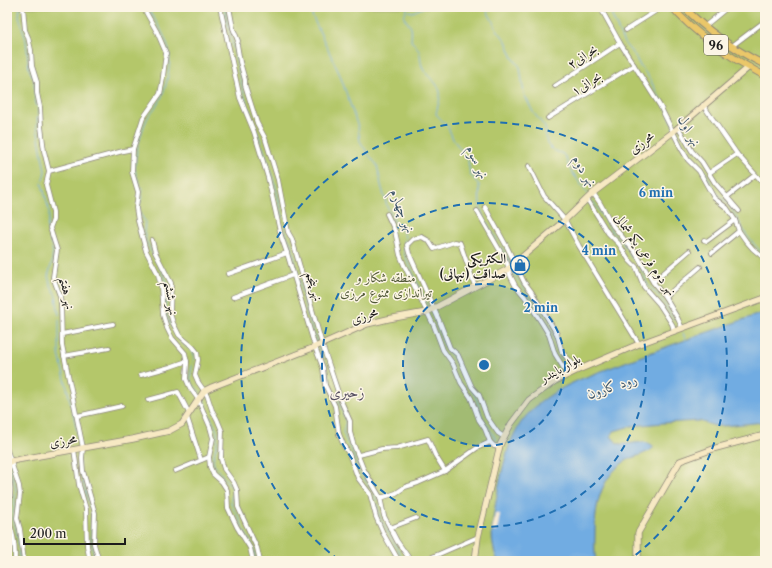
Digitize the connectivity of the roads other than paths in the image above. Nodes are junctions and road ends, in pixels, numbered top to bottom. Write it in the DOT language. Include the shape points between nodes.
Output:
graph roads {
  1 [pos="23,7"];
  2 [pos="143,7"];
  3 [pos="220,7"];
  4 [pos="229,7"];
  5 [pos="600,7"];
  6 [pos="662,7"];
  7 [pos="672,7"];
  8 [pos="684,7"];
  9 [pos="728,7"];
  10 [pos="765,21"];
  11 [pos="705,26"];
  12 [pos="229,29"];
  13 [pos="626,30"];
  14 [pos="620,43"];
  15 [pos="732,46"];
  16 [pos="754,59"];
  17 [pos="634,65"];
  18 [pos="765,65"];
  19 [pos="749,67"];
  20 [pos="765,76"];
  21 [pos="554,86"];
  22 [pos="703,105"];
  23 [pos="548,118"];
  24 [pos="675,129"];
  25 [pos="133,149"];
  26 [pos="737,154"];
  27 [pos="529,166"];
  28 [pos="49,171"];
  29 [pos="709,173"];
  30 [pos="755,175"];
  31 [pos="764,182"];
  32 [pos="590,196"];
  33 [pos="727,197"];
  34 [pos="485,207"];
  35 [pos="477,211"];
  36 [pos="739,211"];
  37 [pos="386,214"];
  38 [pos="565,220"];
  39 [pos="735,220"];
  40 [pos="739,231"];
  41 [pos="152,240"];
  42 [pos="704,240"];
  43 [pos="689,251"];
  44 [pos="287,252"];
  45 [pos="712,253"];
  46 [pos="765,259"];
  47 [pos="512,267"];
  48 [pos="700,267"];
  49 [pos="228,274"];
  50 [pos="293,275"];
  51 [pos="653,282"];
  52 [pos="475,286"];
  53 [pos="665,296"];
  54 [pos="233,297"];
  55 [pos="765,298"];
  56 [pos="430,310"];
  57 [pos="114,324"];
  58 [pos="682,328"];
  59 [pos="674,331"];
  60 [pos="62,334"];
  61 [pos="639,344"];
  62 [pos="318,346"];
  63 [pos="109,348"];
  64 [pos="64,356"];
  65 [pos="187,361"];
  66 [pos="578,370"];
  67 [pos="141,375"];
  68 [pos="568,375"];
  69 [pos="201,395"];
  70 [pos="148,400"];
  71 [pos="122,406"];
  72 [pos="188,415"];
  73 [pos="77,416"];
  74 [pos="7,421"];
  75 [pos="7,431"];
  76 [pos="765,435"];
  77 [pos="504,437"];
  78 [pos="490,442"];
  79 [pos="499,447"];
  80 [pos="79,448"];
  81 [pos="7,450"];
  82 [pos="359,455"];
  83 [pos="209,457"];
  84 [pos="201,460"];
  85 [pos="9,462"];
  86 [pos="176,471"];
  87 [pos="445,471"];
  88 [pos="7,474"];
  89 [pos="380,497"];
  90 [pos="416,518"];
  91 [pos="390,528"];
  92 [pos="478,537"];
  93 [pos="15,561"];
  94 [pos="24,561"];
  95 [pos="90,561"];
  96 [pos="99,561"];
  97 [pos="253,561"];
  98 [pos="260,561"];
  99 [pos="399,561"];
  100 [pos="411,561"];
  101 [pos="423,561"];
  102 [pos="474,561"];
  103 [pos="638,561"];
  1 -- 28 [label="street, نهر هفتم" via="25,30 37,82 44,151"];
  2 -- 25 [label="street, نهر ششم" via="166,53 160,94 143,118"];
  3 -- 12 [label="street, نهر پنجم"];
  4 -- 12 [label="street, نهر پنجم"];
  5 -- 14 [label="street"];
  6 -- 13 [label="street"];
  7 -- 19 [label="main road, 96" via="707,39"];
  8 -- 11 [label="main road, 96"];
  9 -- 11 [label="street"];
  10 -- 15 [label="street"];
  11 -- 15 [label="main road, 96"];
  12 -- 44 [label="street, نهر پنجم" via="240,98 254,132"];
  12 -- 62 [label="street, نهر پنجم" via="238,41 245,85 278,180 288,232"];
  14 -- 17 [label="street"];
  14 -- 21 [label="street, بحرانی۲"];
  15 -- 16 [label="main road, 96"];
  16 -- 18 [label="main road, 96"];
  16 -- 19 [label="main road"];
  17 -- 23 [label="street, بحرانی۱"];
  17 -- 24 [label="street"];
  19 -- 20 [label="main road, 96"];
  19 -- 22 [label="street, محرزی"];
  22 -- 24 [label="street, محرزی"];
  22 -- 26 [label="street"];
  24 -- 29 [label="street"];
  24 -- 32 [label="street, محرزی"];
  24 -- 39 [label="street" via="688,160 699,171 714,198 727,208"];
  25 -- 28 [label="street"];
  25 -- 65 [label="street, نهر ششم" via="132,172 138,192 136,208 142,238 146,252 158,274 167,328"];
  26 -- 29 [label="street"];
  26 -- 30 [label="street"];
  27 -- 38 [label="street" via="544,196"];
  28 -- 60 [label="street, نهر هفتم" via="46,185 53,212 50,228 57,250 53,277 60,296"];
  29 -- 33 [label="street"];
  30 -- 31 [label="street"];
  30 -- 33 [label="street"];
  32 -- 38 [label="street, محرزی"];
  32 -- 51 [label="street, نهر دوم فرعی یکم شمالی" via="600,203 613,226 635,252"];
  32 -- 59 [label="street" via="608,233 636,267 644,288 659,304"];
  33 -- 36 [label="street"];
  34 -- 47 [label="street"];
  35 -- 47 [label="street" via="507,263"];
  37 -- 56 [label="street" via="395,231 404,265"];
  38 -- 47 [label="street, محرزی"];
  38 -- 61 [label="street"];
  39 -- 40 [label="street"];
  39 -- 42 [label="street" via="707,241"];
  40 -- 45 [label="street"];
  40 -- 46 [label="street"];
  41 -- 69 [label="street" via="155,252 171,283 170,313 173,324 179,335 197,352 195,375"];
  43 -- 51 [label="street"];
  44 -- 49 [label="street"];
  44 -- 50 [label="street, نهر پنجم"];
  47 -- 52 [label="street, محرزی"];
  47 -- 66 [label="street" via="518,271 532,291 557,334 562,352"];
  47 -- 68 [label="street" via="516,285 544,324 555,354"];
  48 -- 53 [label="street"];
  50 -- 54 [label="street"];
  50 -- 62 [label="street, نهر پنجم"];
  51 -- 53 [label="street, نهر دوم فرعی یکم شمالی"];
  52 -- 56 [label="street, محرزی"];
  52 -- 56 [label="street" via="460,243 454,242 434,249 429,241 422,237 410,241 407,245 408,253"];
  53 -- 58 [label="street, نهر دوم فرعی یکم شمالی"];
  55 -- 58 [label="street, بلوار بایندر"];
  56 -- 62 [label="street, محرزی" via="367,324"];
  56 -- 77 [label="street" via="439,320 450,348 458,355 472,387 480,395 487,417"];
  56 -- 78 [label="street" via="443,350 471,398"];
  57 -- 60 [label="street"];
  58 -- 59 [label="street, بلوار بایندر"];
  59 -- 61 [label="street, بلوار بایندر"];
  60 -- 64 [label="street, نهر هفتم"];
  61 -- 66 [label="street, بلوار بایندر"];
  62 -- 69 [label="street, محرزی"];
  62 -- 82 [label="street, نهر پنجم" via="350,421 350,432"];
  62 -- 99 [label="street, نهر پنجم" via="326,385 335,406 339,434 358,478 370,494 383,533"];
  63 -- 64 [label="street"];
  64 -- 73 [label="street, نهر هفتم"];
  65 -- 67 [label="street"];
  65 -- 69 [label="street" via="186,379 190,388"];
  66 -- 68 [label="street, بلوار بایندر"];
  68 -- 77 [label="street, بلوار بایندر" via="529,400"];
  69 -- 72 [label="street, محرزی"];
  69 -- 83 [label="street" via="213,438"];
  69 -- 98 [label="street" via="207,395 222,430 221,459 237,490 238,507 257,548"];
  70 -- 72 [label="street" via="178,392"];
  71 -- 73 [label="street"];
  72 -- 80 [label="street, محرزی" via="182,424 169,431"];
  72 -- 84 [label="street"];
  73 -- 80 [label="street, نهر هفتم"];
  74 -- 75 [label="street"];
  76 -- 103 [label="street" via="680,461 638,533"];
  77 -- 79 [label="street, بلوار بایندر"];
  78 -- 79 [label="street"];
  78 -- 87 [label="street"];
  79 -- 92 [label="street, بلوار بایندر"];
  80 -- 85 [label="street, محرزی"];
  80 -- 95 [label="street" via="79,485 86,509"];
  80 -- 96 [label="street, نهر هفتم" via="95,513 94,544"];
  81 -- 85 [label="street"];
  82 -- 87 [label="street" via="428,439"];
  82 -- 89 [label="street, نهر پنجم" via="363,468"];
  83 -- 84 [label="street"];
  83 -- 97 [label="street" via="213,474 227,490 228,508 250,548"];
  84 -- 86 [label="street"];
  85 -- 94 [label="street" via="19,486 17,518"];
  87 -- 89 [label="street" via="405,486 396,493"];
  88 -- 93 [label="street" via="11,490 9,515"];
  89 -- 91 [label="street, نهر پنجم" via="384,516"];
  90 -- 91 [label="street"];
  91 -- 100 [label="street, نهر پنجم"];
  92 -- 101 [label="street"];
  92 -- 102 [label="street, بلوار بایندر"];
}
